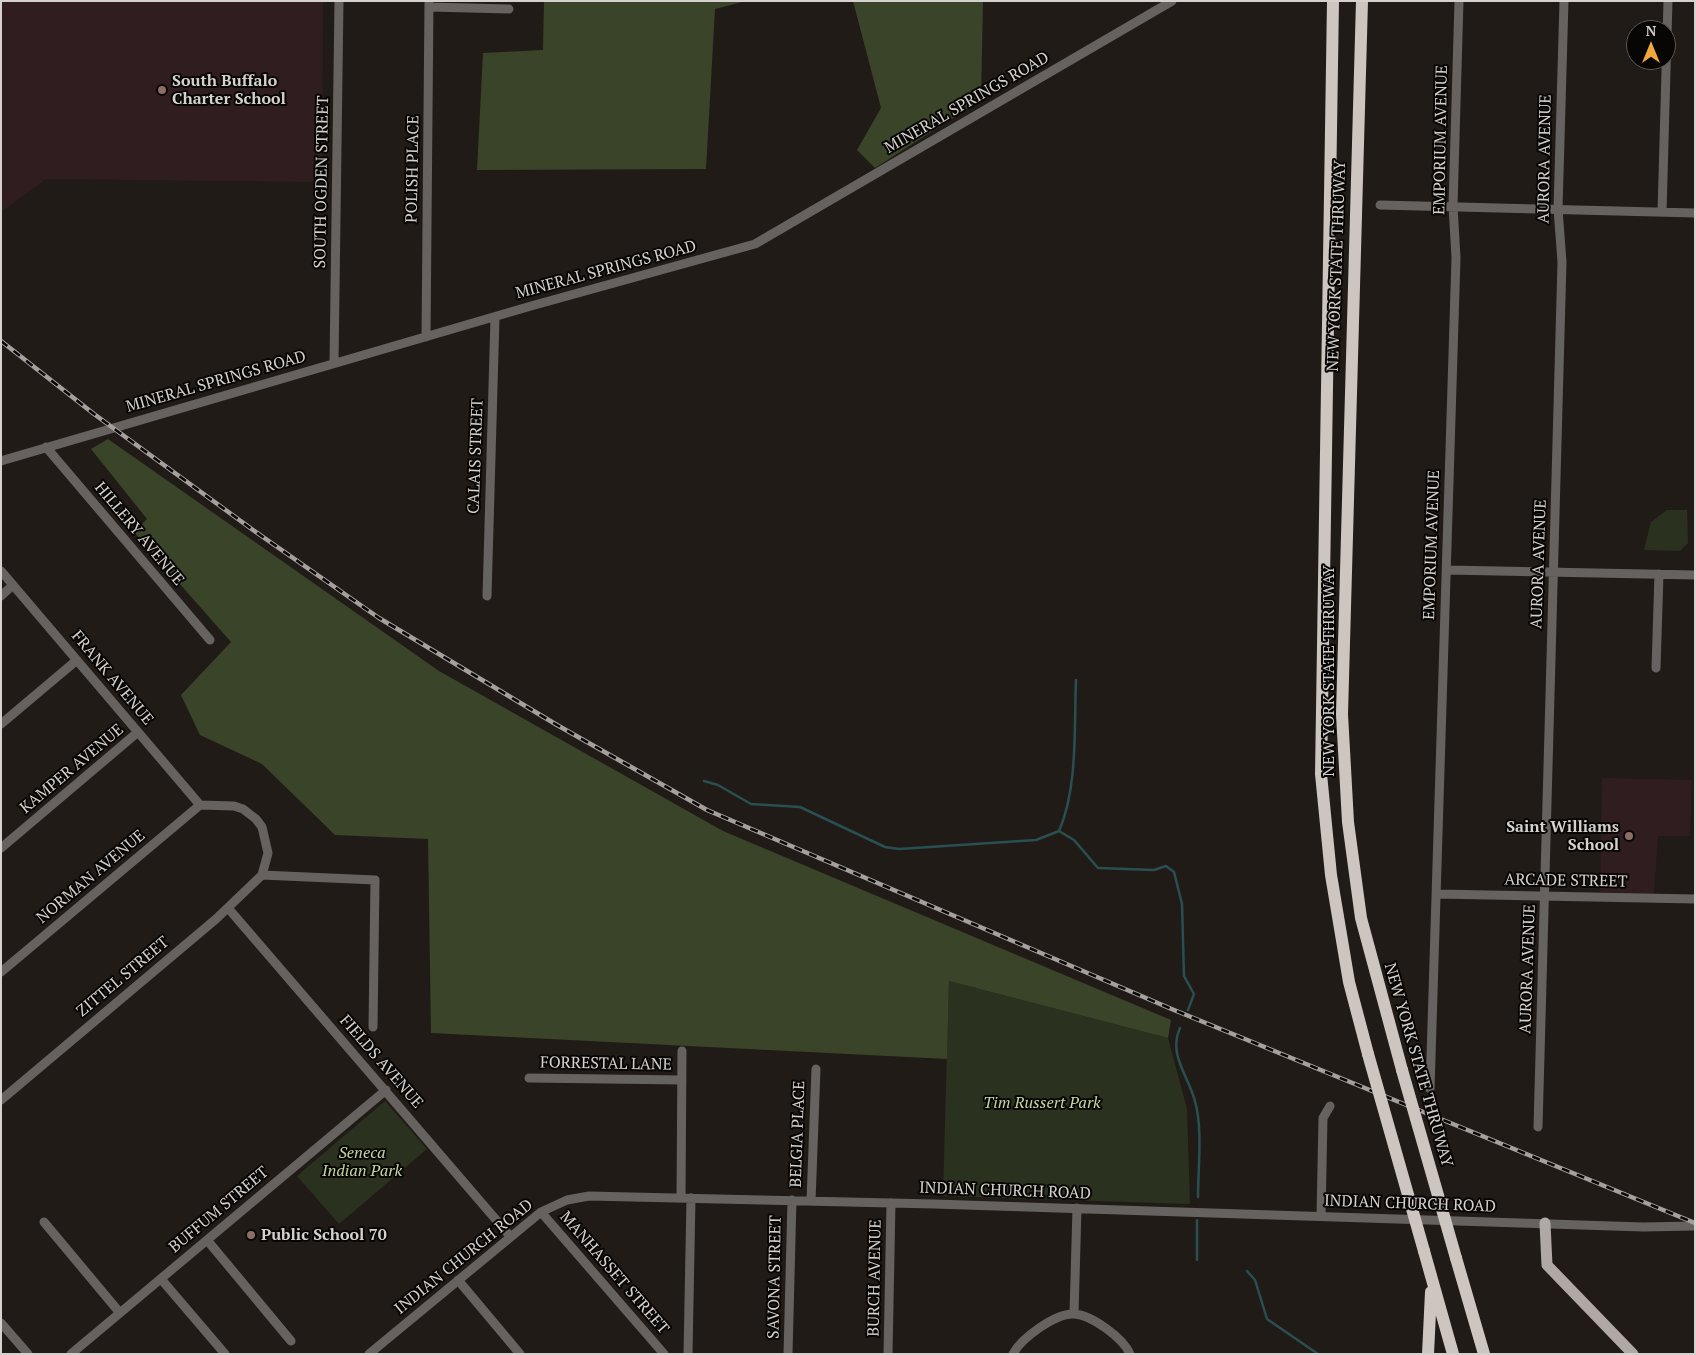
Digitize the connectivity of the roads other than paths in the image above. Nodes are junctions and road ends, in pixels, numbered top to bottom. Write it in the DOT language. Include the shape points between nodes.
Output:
graph roads {
  1 [pos="339,1"];
  2 [pos="1172,1"];
  3 [pos="1333,1"];
  4 [pos="1362,1"];
  5 [pos="1460,1"];
  6 [pos="1564,1"];
  7 [pos="1668,1"];
  8 [pos="429,4"];
  9 [pos="509,9"];
  10 [pos="1380,205"];
  11 [pos="1453,206"];
  12 [pos="1558,209"];
  13 [pos="1662,212"];
  14 [pos="1695,213"];
  15 [pos="495,317"];
  16 [pos="426,337"];
  17 [pos="334,363"];
  18 [pos="46,448"];
  19 [pos="1,461"];
  20 [pos="1447,570"];
  21 [pos="1,571"];
  22 [pos="1553,572"];
  23 [pos="1659,574"];
  24 [pos="1695,575"];
  25 [pos="13,585"];
  26 [pos="1,596"];
  27 [pos="487,596"];
  28 [pos="210,640"];
  29 [pos="77,660"];
  30 [pos="1656,668"];
  31 [pos="1,724"];
  32 [pos="138,732"];
  33 [pos="200,805"];
  34 [pos="1,848"];
  35 [pos="262,875"];
  36 [pos="1437,894"];
  37 [pos="1544,896"];
  38 [pos="1695,899"];
  39 [pos="228,908"];
  40 [pos="1,972"];
  41 [pos="373,1027"];
  42 [pos="682,1051"];
  43 [pos="816,1069"];
  44 [pos="529,1078"];
  45 [pos="682,1080"];
  46 [pos="1430,1089"];
  47 [pos="386,1090"];
  48 [pos="1,1100"];
  49 [pos="1330,1106"];
  50 [pos="1538,1128"];
  51 [pos="681,1198"];
  52 [pos="691,1198"];
  53 [pos="792,1200"];
  54 [pos="811,1201"];
  55 [pos="891,1203"];
  56 [pos="1077,1208"];
  57 [pos="541,1212"];
  58 [pos="1321,1216"];
  59 [pos="44,1222"];
  60 [pos="1545,1223"];
  61 [pos="1695,1226"];
  62 [pos="510,1236"];
  63 [pos="207,1240"];
  64 [pos="1430,1274"];
  65 [pos="161,1279"];
  66 [pos="458,1280"];
  67 [pos="120,1313"];
  68 [pos="1074,1314"];
  69 [pos="1,1323"];
  70 [pos="291,1341"];
  71 [pos="373,1352"];
  72 [pos="28,1354"];
  73 [pos="71,1354"];
  74 [pos="225,1354"];
  75 [pos="520,1354"];
  76 [pos="664,1354"];
  77 [pos="688,1354"];
  78 [pos="788,1354"];
  79 [pos="888,1354"];
  80 [pos="1013,1354"];
  81 [pos="1130,1354"];
  82 [pos="1428,1354"];
  83 [pos="1453,1354"];
  84 [pos="1484,1354"];
  85 [pos="1633,1354"];
  1 -- 17 [label="street, SOUTH OGDEN STREET"];
  2 -- 15 [label="street, MINERAL SPRINGS ROAD" via="755,244"];
  3 -- 64 [label="highway, NEW YORK STATE THRUWAY, bridge" via="1321,774 1331,874 1349,982"];
  4 -- 84 [label="highway, NEW YORK STATE THRUWAY, bridge" via="1342,714 1348,822 1361,918"];
  5 -- 11 [label="street, EMPORIUM AVENUE"];
  6 -- 12 [label="street, AURORA AVENUE"];
  7 -- 13 [label="street"];
  8 -- 9 [label="street"];
  8 -- 16 [label="street, POLISH PLACE"];
  10 -- 11 [label="street"];
  11 -- 12 [label="street"];
  11 -- 20 [label="street, EMPORIUM AVENUE" via="1456,258"];
  12 -- 13 [label="street"];
  12 -- 22 [label="street, AURORA AVENUE" via="1562,262"];
  13 -- 14 [label="street"];
  15 -- 16 [label="street, MINERAL SPRINGS ROAD"];
  15 -- 27 [label="street, CALAIS STREET"];
  16 -- 17 [label="street, MINERAL SPRINGS ROAD"];
  17 -- 18 [label="street, MINERAL SPRINGS ROAD"];
  18 -- 19 [label="street, MINERAL SPRINGS ROAD"];
  18 -- 28 [label="street, HILLERY AVENUE"];
  20 -- 22 [label="street"];
  20 -- 36 [label="street, EMPORIUM AVENUE"];
  21 -- 25 [label="street, FRANK AVENUE"];
  22 -- 23 [label="street"];
  22 -- 37 [label="street, AURORA AVENUE"];
  23 -- 24 [label="street"];
  23 -- 30 [label="street"];
  25 -- 26 [label="street"];
  25 -- 29 [label="street, FRANK AVENUE"];
  29 -- 31 [label="street"];
  29 -- 32 [label="street, FRANK AVENUE"];
  32 -- 33 [label="street, FRANK AVENUE"];
  32 -- 34 [label="street, KAMPER AVENUE"];
  33 -- 35 [label="street" via="234,806 256,819 262,827 268,853"];
  33 -- 40 [label="street, NORMAN AVENUE"];
  35 -- 39 [label="street, ZITTEL STREET"];
  35 -- 41 [label="street" via="375,880"];
  36 -- 37 [label="street, ARCADE STREET"];
  36 -- 46 [label="street, EMPORIUM AVENUE"];
  37 -- 38 [label="street, ARCADE STREET"];
  37 -- 50 [label="street, AURORA AVENUE"];
  39 -- 47 [label="street, FIELDS AVENUE"];
  39 -- 48 [label="street, ZITTEL STREET"];
  42 -- 45 [label="street"];
  43 -- 54 [label="street, BELGIA PLACE"];
  44 -- 45 [label="street, FORRESTAL LANE"];
  45 -- 51 [label="street"];
  47 -- 62 [label="street, FIELDS AVENUE"];
  47 -- 63 [label="street, BUFFUM STREET"];
  49 -- 58 [label="street" via="1323,1118"];
  51 -- 52 [label="street, INDIAN CHURCH ROAD"];
  51 -- 57 [label="street, INDIAN CHURCH ROAD" via="589,1196 568,1200"];
  52 -- 53 [label="street, INDIAN CHURCH ROAD"];
  52 -- 77 [label="street"];
  53 -- 54 [label="street, INDIAN CHURCH ROAD"];
  53 -- 78 [label="street, SAVONA STREET"];
  54 -- 55 [label="street, INDIAN CHURCH ROAD"];
  55 -- 56 [label="street, INDIAN CHURCH ROAD"];
  55 -- 79 [label="street, BURCH AVENUE"];
  56 -- 58 [label="street, INDIAN CHURCH ROAD"];
  56 -- 68 [label="street"];
  57 -- 62 [label="street, INDIAN CHURCH ROAD"];
  57 -- 76 [label="street, MANHASSET STREET"];
  58 -- 60 [label="street, INDIAN CHURCH ROAD"];
  59 -- 67 [label="street"];
  60 -- 61 [label="street, INDIAN CHURCH ROAD"];
  60 -- 85 [label="main road" via="1547,1265"];
  62 -- 66 [label="street, INDIAN CHURCH ROAD"];
  63 -- 65 [label="street, BUFFUM STREET"];
  63 -- 70 [label="street"];
  64 -- 82 [label="highway"];
  64 -- 83 [label="highway, NEW YORK STATE THRUWAY"];
  65 -- 67 [label="street, BUFFUM STREET"];
  65 -- 74 [label="street"];
  66 -- 71 [label="street, INDIAN CHURCH ROAD"];
  66 -- 75 [label="street"];
  67 -- 73 [label="street, BUFFUM STREET"];
  68 -- 80 [label="street" via="1043,1326 1021,1342"];
  68 -- 81 [label="street" via="1111,1332"];
  69 -- 72 [label="street"];
}
